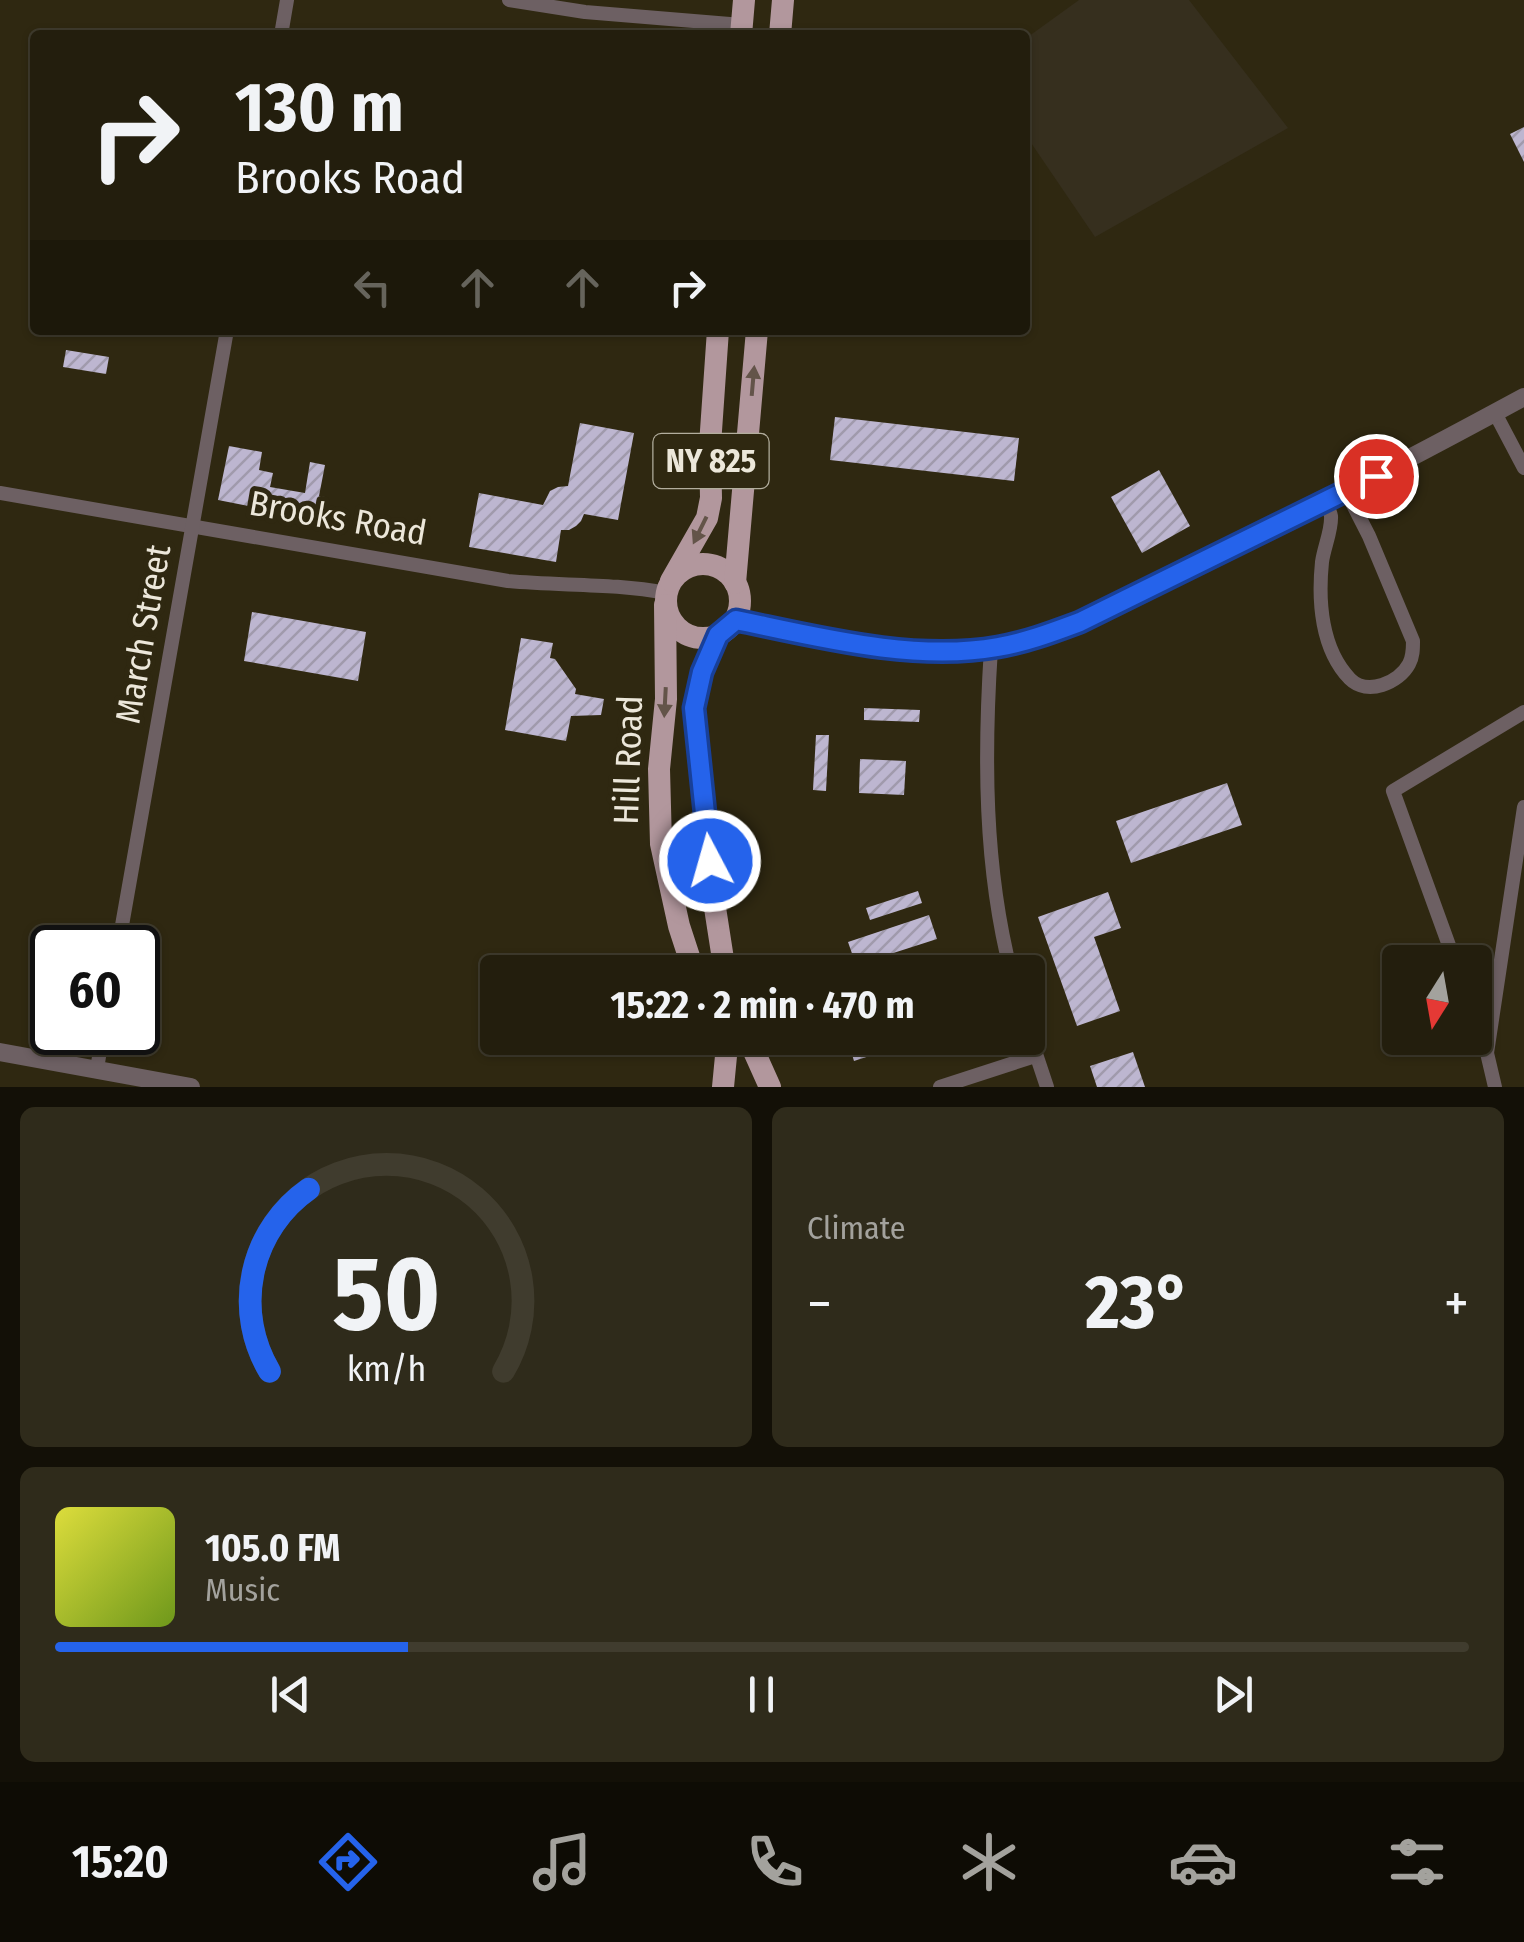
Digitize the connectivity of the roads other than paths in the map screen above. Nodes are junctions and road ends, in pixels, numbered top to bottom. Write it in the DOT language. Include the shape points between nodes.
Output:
graph roads {
  1 [pos="287,0"];
  2 [pos="508,0"];
  3 [pos="744,0"];
  4 [pos="783,0"];
  5 [pos="282,30"];
  6 [pos="741,30"];
  7 [pos="780,30"];
  8 [pos="226,335"];
  9 [pos="718,335"];
  10 [pos="757,335"];
  11 [pos="1524,397"];
  12 [pos="1495,413"];
  13 [pos="1524,468"];
  14 [pos="1346,491"];
  15 [pos="0,493"];
  16 [pos="1326,501"];
  17 [pos="192,526"];
  18 [pos="735,582"];
  19 [pos="667,593"];
  20 [pos="727,627"];
  21 [pos="991,648"];
  22 [pos="1524,712"];
  23 [pos="1524,807"];
  24 [pos="122,925"];
  25 [pos="1448,945"];
  26 [pos="688,955"];
  27 [pos="722,955"];
  28 [pos="1008,955"];
  29 [pos="1492,1020"];
  30 [pos="0,1052"];
  31 [pos="99,1055"];
  32 [pos="726,1055"];
  33 [pos="756,1055"];
  34 [pos="1487,1055"];
  35 [pos="1035,1056"];
  36 [pos="97,1069"];
  37 [pos="190,1087"];
  38 [pos="723,1087"];
  39 [pos="770,1087"];
  40 [pos="940,1087"];
  41 [pos="1047,1087"];
  42 [pos="1495,1087"];
  1 -- 5 [label="street"];
  2 -- 6 [label="street"];
  3 -- 6 [label="main road"];
  4 -- 7 [label="main road"];
  8 -- 17 [label="street, March Street"];
  9 -- 19 [label="main road, NY 825, one-way" via="712,498"];
  18 -- 10 [label="main road, NY 825, one-way"];
  11 -- 12 [label="street"];
  12 -- 13 [label="street"];
  12 -- 14 [label="street"];
  14 -- 16 [label="street"];
  14 -- 16 [label="street" via="1413,641 1409,665 1382,685 1353,682 1330,644 1321,602 1331,517"];
  15 -- 17 [label="street, Brooks Road"];
  16 -- 21 [label="street" via="1080,622"];
  17 -- 19 [label="street, Brooks Road" via="508,581"];
  17 -- 24 [label="street, March Street"];
  18 -- 19 [label="main road" via="703,564 679,572"];
  18 -- 20 [label="main road, NY 825" via="740,607"];
  19 -- 20 [label="main road" via="674,626 684,634 707,638"];
  19 -- 26 [label="main road, Hill Road, one-way" via="661,844"];
  20 -- 21 [label="street" via="876,646"];
  20 -- 27 [label="main road, Hill Road / NY 825" via="702,672 694,708"];
  21 -- 28 [label="street" via="988,801"];
  22 -- 25 [label="street" via="1392,791"];
  23 -- 29 [label="street"];
  30 -- 36 [label="street"];
  31 -- 36 [label="street"];
  32 -- 38 [label="main road"];
  33 -- 39 [label="main road"];
  34 -- 42 [label="street"];
  35 -- 40 [label="street"];
  35 -- 41 [label="street"];
  36 -- 37 [label="street"];
}
